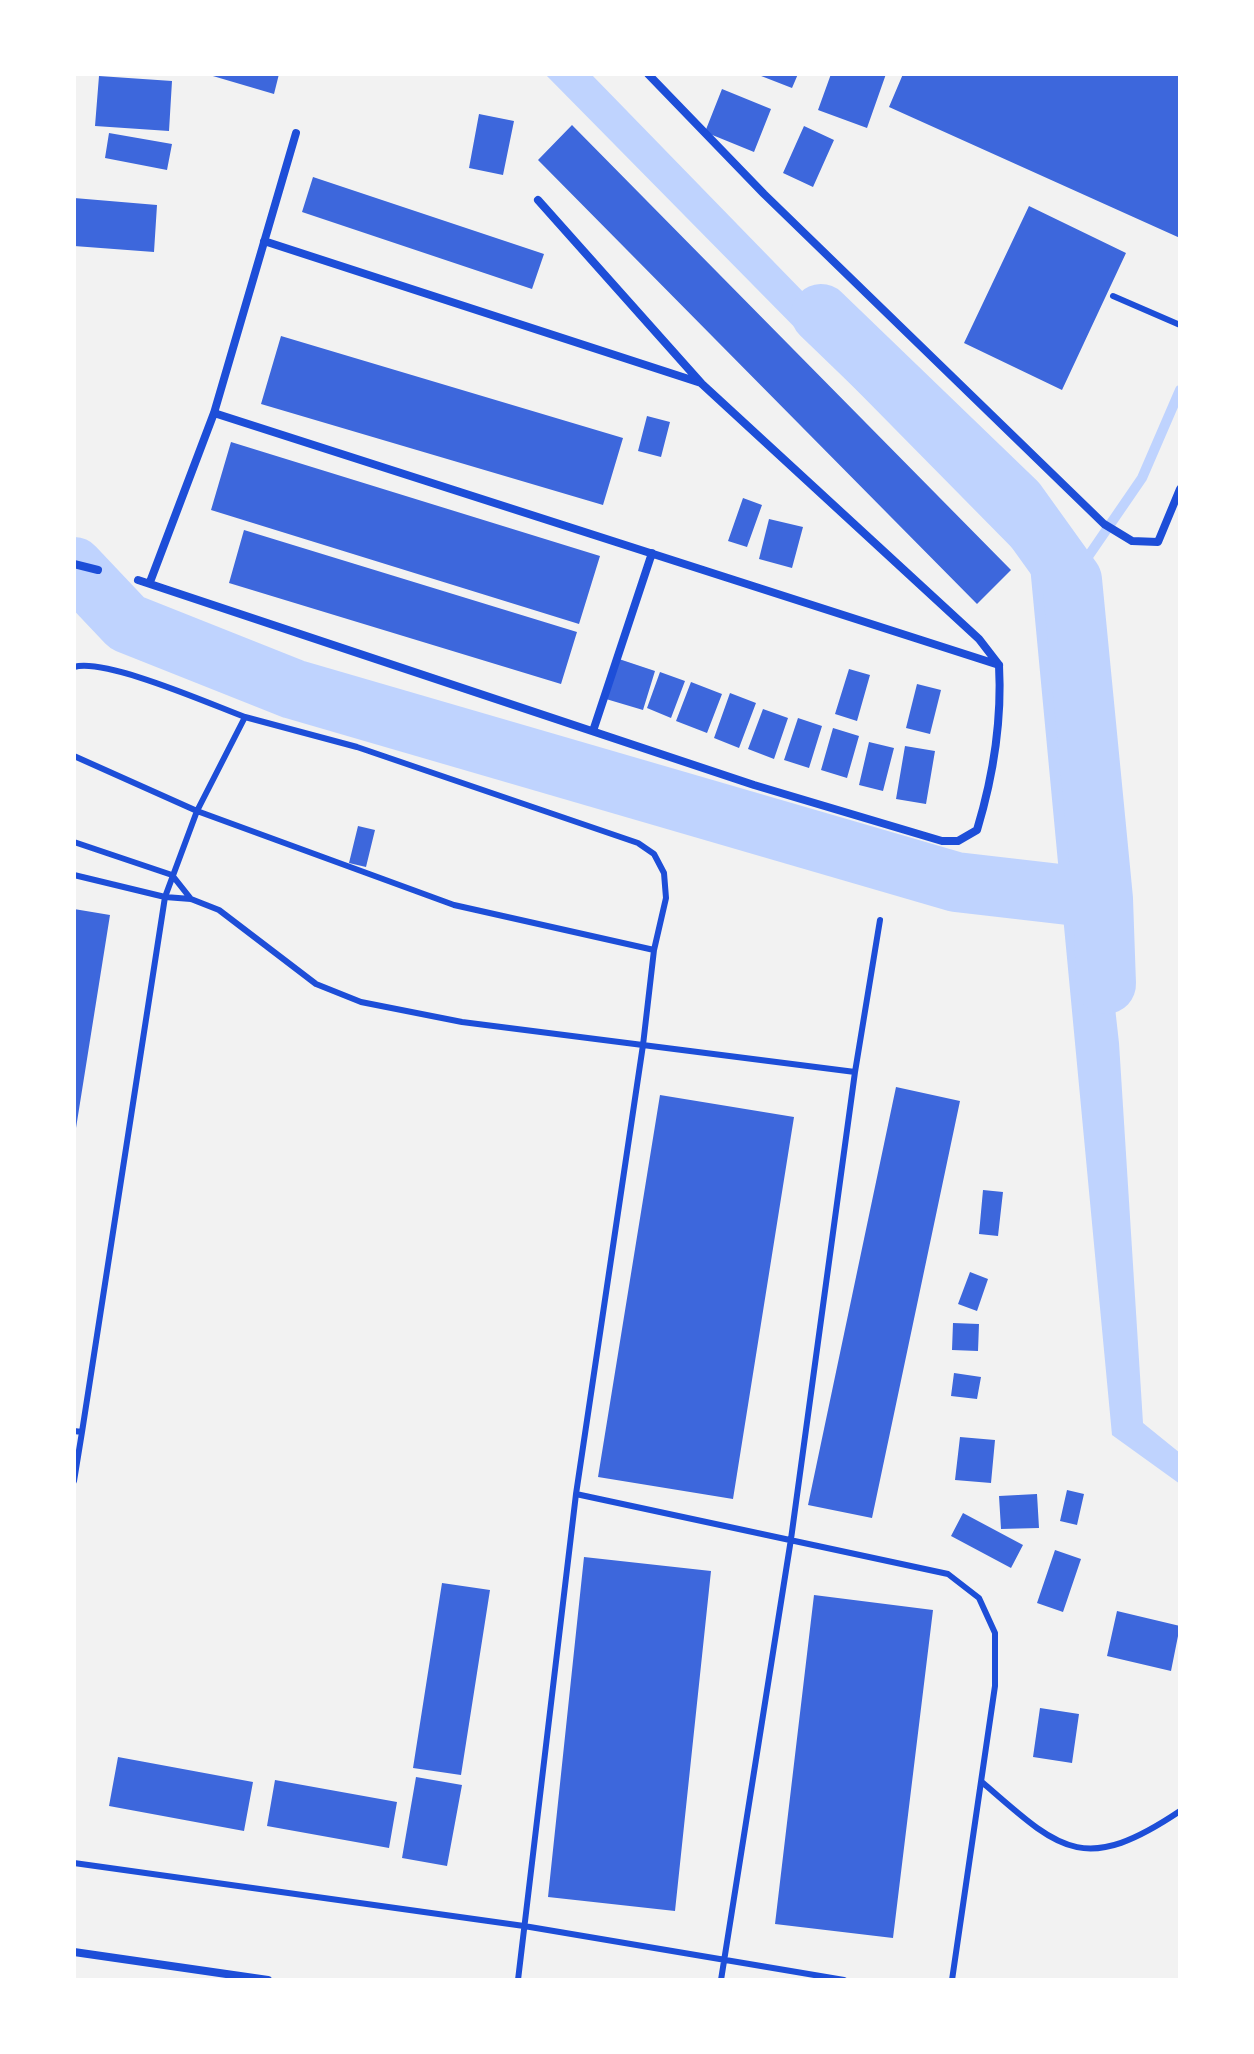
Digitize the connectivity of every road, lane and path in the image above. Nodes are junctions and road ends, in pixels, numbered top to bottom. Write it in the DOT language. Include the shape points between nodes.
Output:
graph roads {
  1 [pos="648,74"];
  2 [pos="296,133"];
  3 [pos="538,200"];
  4 [pos="264,241"];
  5 [pos="1113,296"];
  6 [pos="1180,325"];
  7 [pos="702,384"];
  8 [pos="214,413"];
  9 [pos="1180,489"];
  10 [pos="652,553"];
  11 [pos="74,564"];
  12 [pos="98,570"];
  13 [pos="138,580"];
  14 [pos="150,582"];
  15 [pos="999,665"];
  16 [pos="74,667"];
  17 [pos="245,717"];
  18 [pos="593,731"];
  19 [pos="74,756"];
  20 [pos="197,811"];
  21 [pos="74,842"];
  22 [pos="74,875"];
  23 [pos="172,875"];
  24 [pos="165,897"];
  25 [pos="191,899"];
  26 [pos="880,920"];
  27 [pos="654,950"];
  28 [pos="643,1045"];
  29 [pos="855,1072"];
  30 [pos="78,1432"];
  31 [pos="74,1481"];
  32 [pos="576,1494"];
  33 [pos="791,1539"];
  34 [pos="982,1782"];
  35 [pos="1180,1811"];
  36 [pos="74,1863"];
  37 [pos="524,1926"];
  38 [pos="74,1952"];
  39 [pos="725,1961"];
  40 [pos="268,1980"];
  41 [pos="518,1980"];
  42 [pos="721,1980"];
  43 [pos="844,1980"];
  44 [pos="952,1980"];
  1 -- 9 [label="street" via="1104,524 1132,541 1158,542"];
  2 -- 4 [label="street"];
  3 -- 7 [label="street"];
  4 -- 7 [label="street"];
  4 -- 8 [label="street"];
  5 -- 6 [label="lane"];
  7 -- 15 [label="street" via="979,639"];
  8 -- 10 [label="street"];
  8 -- 14 [label="street"];
  10 -- 15 [label="street"];
  10 -- 18 [label="street"];
  11 -- 12 [label="street"];
  13 -- 14 [label="street"];
  14 -- 18 [label="street"];
  15 -- 18 [label="street" via="1001,701 986,801 977,830 958,841 897,828"];
  16 -- 17 [label="lane" via="112,670"];
  17 -- 20 [label="lane"];
  17 -- 27 [label="lane" via="357,747 638,843 654,854 664,873 666,898"];
  19 -- 20 [label="lane"];
  20 -- 23 [label="lane"];
  20 -- 27 [label="lane" via="454,905"];
  21 -- 23 [label="lane"];
  22 -- 24 [label="lane"];
  23 -- 24 [label="lane"];
  23 -- 25 [label="lane"];
  24 -- 25 [label="lane"];
  24 -- 30 [label="lane"];
  25 -- 28 [label="lane" via="219,910 316,984 361,1002 462,1022"];
  26 -- 29 [label="lane"];
  27 -- 28 [label="lane"];
  28 -- 29 [label="lane"];
  28 -- 32 [label="lane"];
  29 -- 33 [label="lane"];
  30 -- 31 [label="lane"];
  32 -- 33 [label="lane"];
  32 -- 37 [label="lane"];
  33 -- 34 [label="lane" via="948,1574 979,1598 995,1633 995,1686"];
  33 -- 39 [label="lane"];
  34 -- 35 [label="lane" via="1040,1833 1071,1849 1105,1847 1147,1833"];
  34 -- 44 [label="lane"];
  36 -- 37 [label="lane"];
  37 -- 39 [label="lane"];
  37 -- 41 [label="lane"];
  38 -- 40 [label="street"];
  39 -- 42 [label="lane"];
  39 -- 43 [label="lane"];
}
